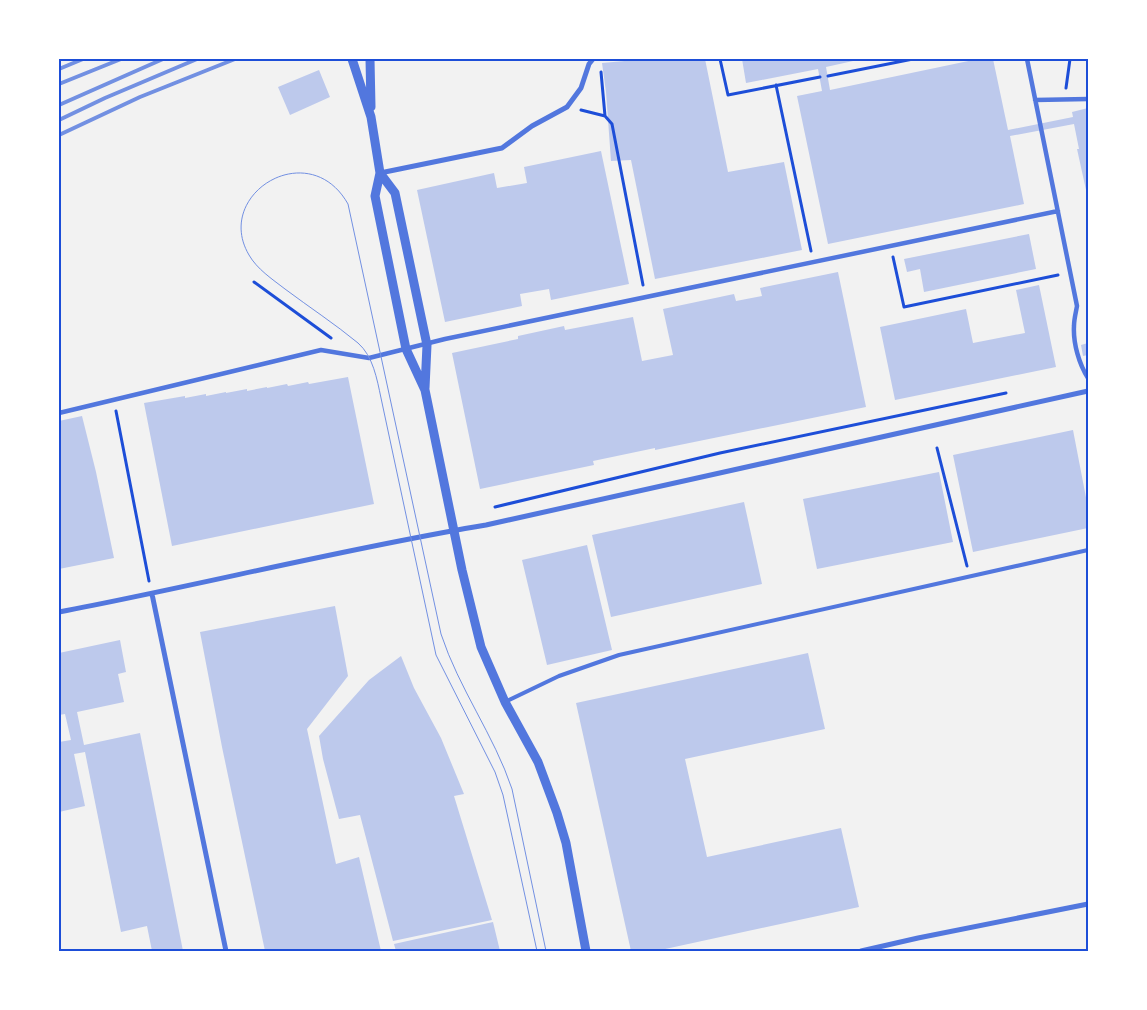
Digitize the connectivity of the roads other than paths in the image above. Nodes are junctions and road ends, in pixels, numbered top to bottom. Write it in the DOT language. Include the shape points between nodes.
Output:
graph roads {
  1 [pos="352,59"];
  2 [pos="370,59"];
  3 [pos="593,59"];
  4 [pos="1027,59"];
  5 [pos="1088,99"];
  6 [pos="1034,100"];
  7 [pos="371,117"];
  8 [pos="380,173"];
  9 [pos="1058,211"];
  10 [pos="427,344"];
  11 [pos="406,349"];
  12 [pos="1088,378"];
  13 [pos="424,390"];
  14 [pos="1088,391"];
  15 [pos="59,413"];
  16 [pos="454,530"];
  17 [pos="1088,550"];
  18 [pos="152,594"];
  19 [pos="59,612"];
  20 [pos="505,702"];
  21 [pos="1088,904"];
  22 [pos="226,951"];
  23 [pos="586,951"];
  24 [pos="861,951"];
  1 -- 7 [label="street"];
  2 -- 7 [label="street"];
  3 -- 8 [label="street" via="581,88 567,107 532,126 502,148"];
  4 -- 6 [label="street"];
  5 -- 6 [label="street"];
  6 -- 9 [label="street"];
  7 -- 8 [label="street"];
  8 -- 10 [label="street" via="395,193"];
  8 -- 11 [label="street" via="375,196"];
  9 -- 10 [label="street"];
  9 -- 12 [label="street" via="1077,306 1074,326 1077,352"];
  10 -- 11 [label="street"];
  10 -- 13 [label="street"];
  11 -- 13 [label="street"];
  11 -- 15 [label="street" via="369,358 321,350"];
  13 -- 16 [label="street"];
  14 -- 16 [label="street"];
  16 -- 18 [label="street"];
  16 -- 20 [label="street" via="481,647"];
  17 -- 20 [label="lane" via="619,655 559,676"];
  18 -- 19 [label="street"];
  18 -- 22 [label="street"];
  20 -- 23 [label="street" via="538,762 557,813 566,842"];
  21 -- 24 [label="street"];
}
